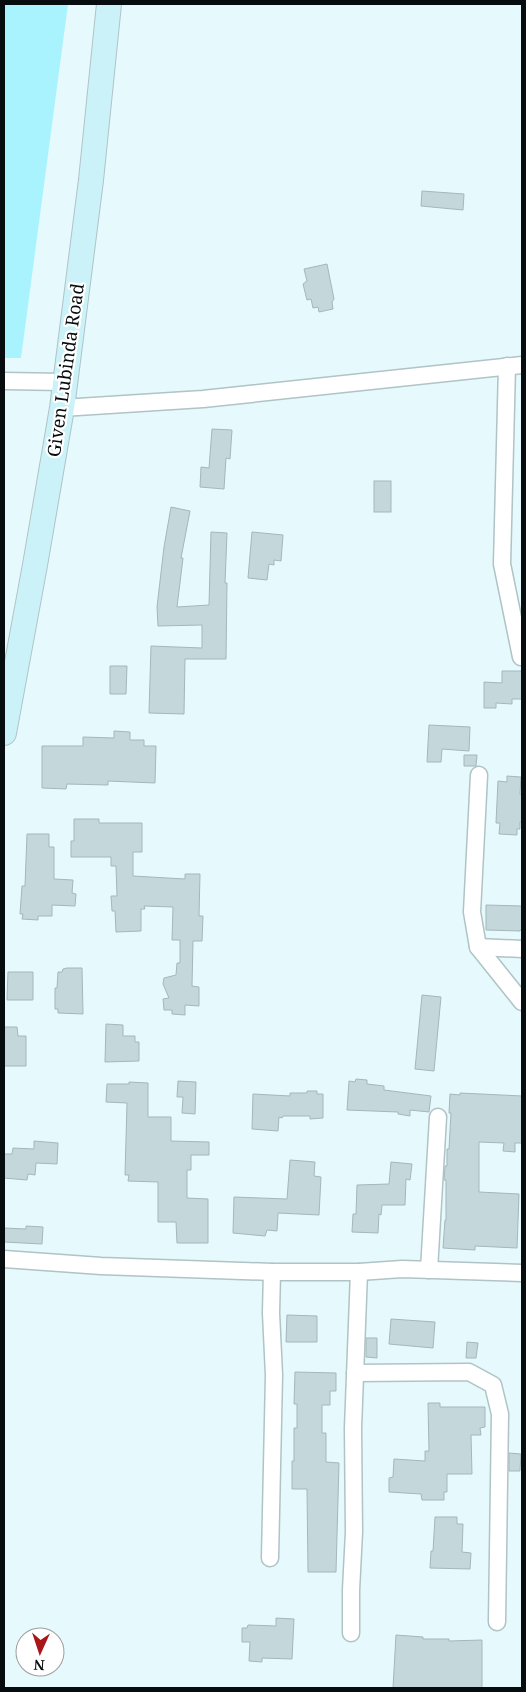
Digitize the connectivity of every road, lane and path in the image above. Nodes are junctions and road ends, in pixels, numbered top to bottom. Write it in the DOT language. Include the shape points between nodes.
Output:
graph roads {
  1 [pos="108,4"];
  2 [pos="515,366"];
  3 [pos="4,381"];
  4 [pos="64,382"];
  5 [pos="62,408"];
  6 [pos="521,657"];
  7 [pos="4,733"];
  8 [pos="479,775"];
  9 [pos="478,947"];
  10 [pos="522,949"];
  11 [pos="522,1002"];
  12 [pos="438,1117"];
  13 [pos="4,1259"];
  14 [pos="429,1270"];
  15 [pos="272,1272"];
  16 [pos="360,1272"];
  17 [pos="522,1273"];
  18 [pos="356,1373"];
  19 [pos="270,1558"];
  20 [pos="497,1622"];
  21 [pos="351,1633"];
  1 -- 4 [label="street, Given Lubinda Road" via="91,180"];
  2 -- 5 [label="street" via="203,399"];
  2 -- 6 [label="street" via="502,564"];
  3 -- 4 [label="street"];
  4 -- 5 [label="street, Given Lubinda Road"];
  5 -- 7 [label="street, Given Lubinda Road"];
  8 -- 9 [label="street" via="472,912"];
  9 -- 10 [label="street"];
  9 -- 11 [label="street"];
  12 -- 14 [label="street"];
  13 -- 15 [label="street"];
  14 -- 16 [label="street"];
  14 -- 17 [label="street"];
  15 -- 16 [label="street"];
  15 -- 19 [label="street" via="274,1375"];
  16 -- 18 [label="street"];
  18 -- 20 [label="street" via="470,1372 493,1385 500,1414"];
  18 -- 21 [label="street"];
}
